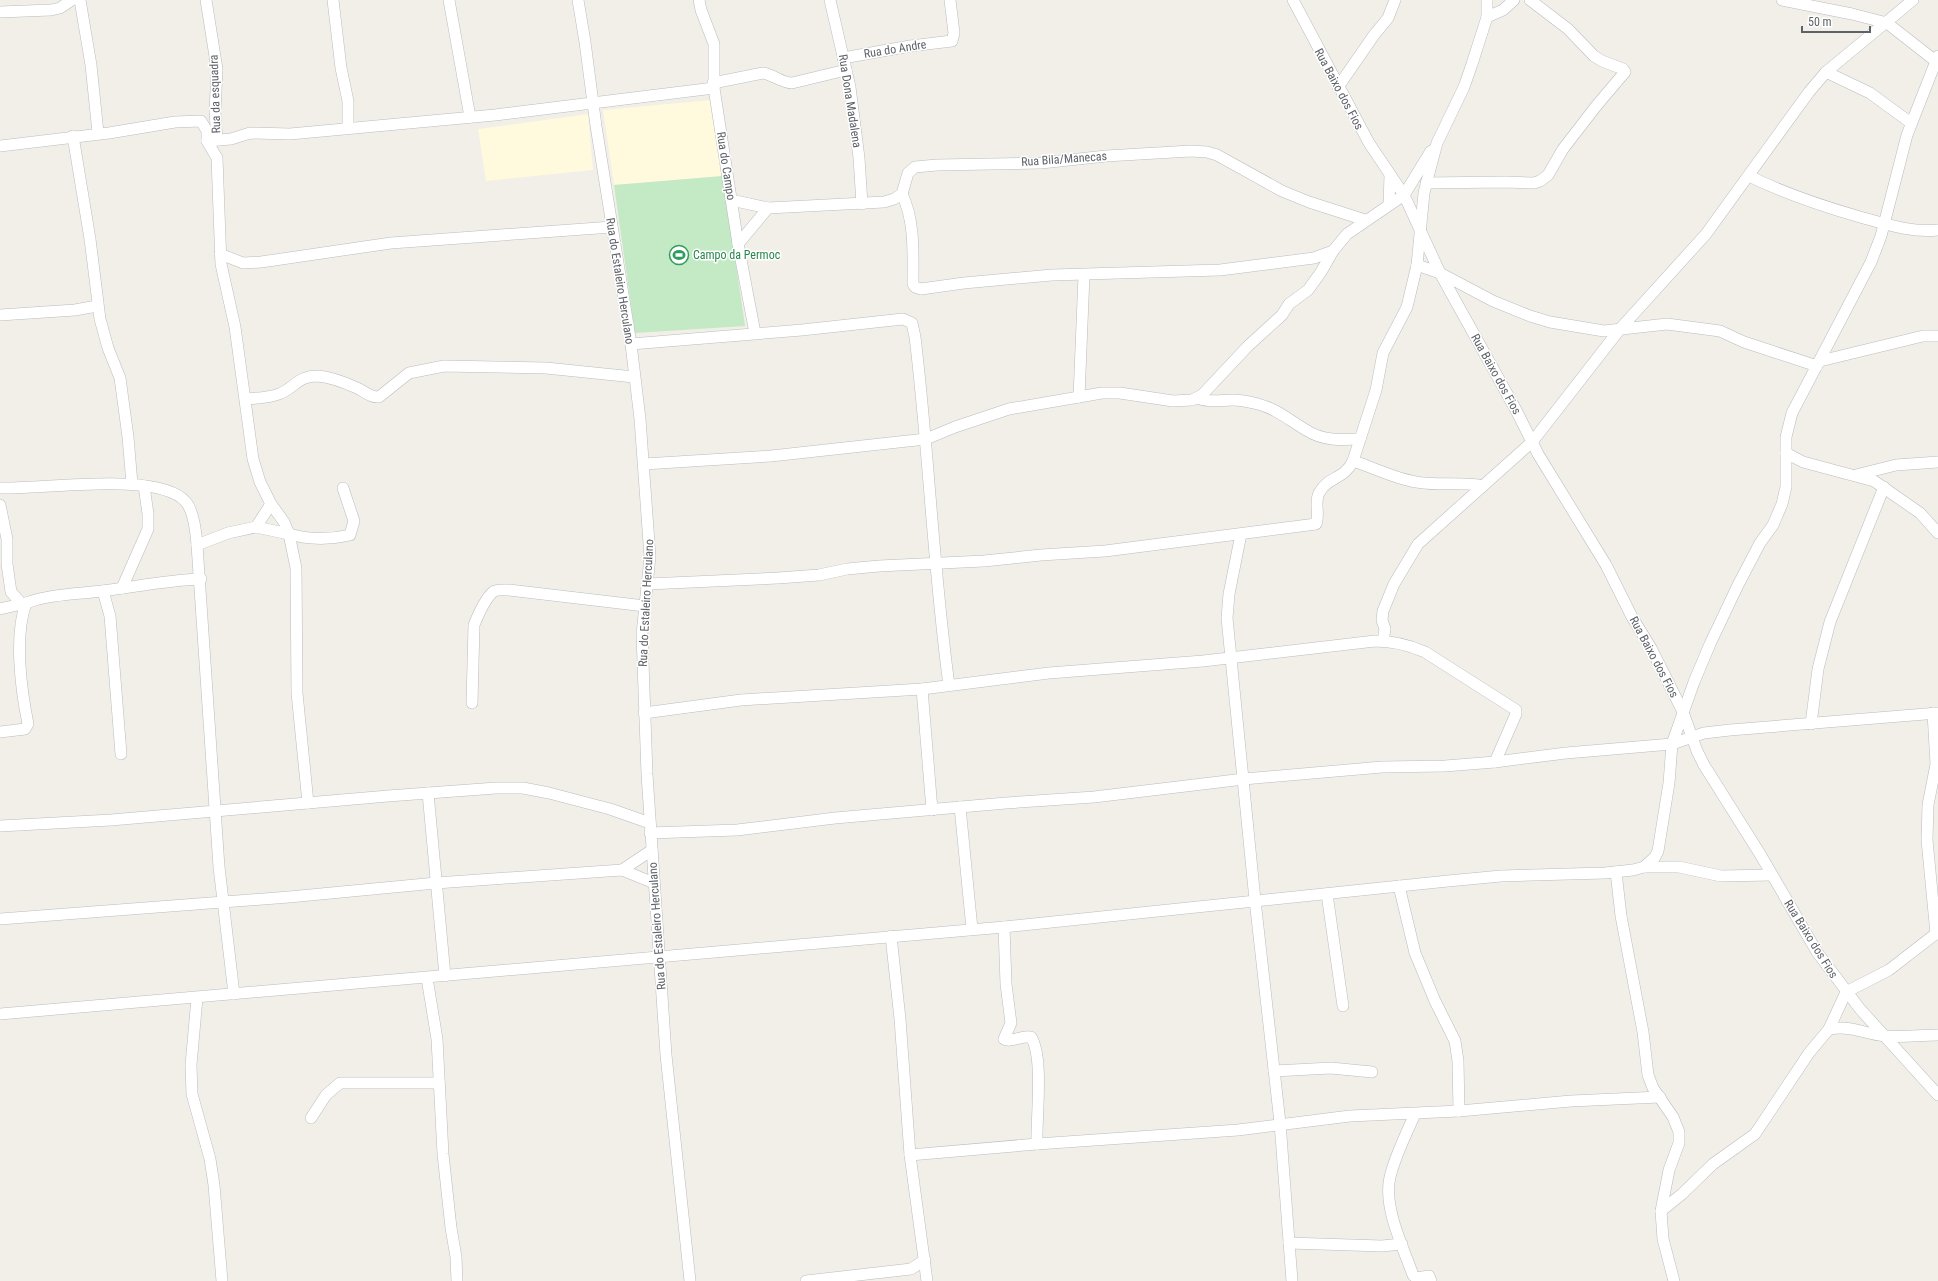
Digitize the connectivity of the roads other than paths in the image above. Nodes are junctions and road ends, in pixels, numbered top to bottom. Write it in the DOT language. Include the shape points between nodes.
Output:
graph roads {
  1 [pos="72,0"];
  2 [pos="80,0"];
  3 [pos="206,0"];
  4 [pos="333,0"];
  5 [pos="449,0"];
  6 [pos="578,0"];
  7 [pos="700,0"];
  8 [pos="830,0"];
  9 [pos="950,0"];
  10 [pos="1292,0"];
  11 [pos="1395,0"];
  12 [pos="1487,0"];
  13 [pos="1514,0"];
  14 [pos="1530,0"];
  15 [pos="1782,0"];
  16 [pos="1914,0"];
  17 [pos="1799,2"];
  18 [pos="60,8"];
  19 [pos="0,12"];
  20 [pos="82,13"];
  21 [pos="1487,17"];
  22 [pos="1887,23"];
  23 [pos="843,58"];
  24 [pos="1937,60"];
  25 [pos="846,70"];
  26 [pos="1826,72"];
  27 [pos="713,85"];
  28 [pos="1338,87"];
  29 [pos="593,101"];
  30 [pos="470,117"];
  31 [pos="1911,124"];
  32 [pos="348,127"];
  33 [pos="98,133"];
  34 [pos="73,136"];
  35 [pos="217,140"];
  36 [pos="1437,143"];
  37 [pos="0,146"];
  38 [pos="217,158"];
  39 [pos="1390,175"];
  40 [pos="1749,176"];
  41 [pos="1426,183"];
  42 [pos="902,194"];
  43 [pos="1404,195"];
  44 [pos="732,200"];
  45 [pos="862,204"];
  46 [pos="1389,205"];
  47 [pos="768,208"];
  48 [pos="1365,220"];
  49 [pos="1884,224"];
  50 [pos="612,227"];
  51 [pos="1938,230"];
  52 [pos="1420,232"];
  53 [pos="738,244"];
  54 [pos="1333,251"];
  55 [pos="220,254"];
  56 [pos="1417,265"];
  57 [pos="1440,273"];
  58 [pos="1084,275"];
  59 [pos="97,306"];
  60 [pos="0,315"];
  61 [pos="1620,329"];
  62 [pos="755,333"];
  63 [pos="1938,336"];
  64 [pos="631,344"];
  65 [pos="1818,363"];
  66 [pos="634,377"];
  67 [pos="1079,397"];
  68 [pos="1197,398"];
  69 [pos="246,399"];
  70 [pos="926,439"];
  71 [pos="1360,439"];
  72 [pos="1532,442"];
  73 [pos="1786,453"];
  74 [pos="1353,461"];
  75 [pos="1938,462"];
  76 [pos="644,464"];
  77 [pos="1854,475"];
  78 [pos="132,484"];
  79 [pos="144,486"];
  80 [pos="1482,486"];
  81 [pos="1884,487"];
  82 [pos="0,488"];
  83 [pos="343,488"];
  84 [pos="271,504"];
  85 [pos="0,505"];
  86 [pos="256,526"];
  87 [pos="1938,533"];
  88 [pos="289,534"];
  89 [pos="1241,534"];
  90 [pos="197,545"];
  91 [pos="935,564"];
  92 [pos="200,579"];
  93 [pos="648,584"];
  94 [pos="122,588"];
  95 [pos="103,591"];
  96 [pos="11,592"];
  97 [pos="21,604"];
  98 [pos="645,606"];
  99 [pos="0,609"];
  100 [pos="1383,641"];
  101 [pos="1230,659"];
  102 [pos="948,684"];
  103 [pos="922,689"];
  104 [pos="472,703"];
  105 [pos="1683,712"];
  106 [pos="644,713"];
  107 [pos="1935,713"];
  108 [pos="1812,724"];
  109 [pos="0,732"];
  110 [pos="1692,736"];
  111 [pos="1672,744"];
  112 [pos="121,754"];
  113 [pos="1495,762"];
  114 [pos="1244,779"];
  115 [pos="428,793"];
  116 [pos="308,803"];
  117 [pos="960,807"];
  118 [pos="932,810"];
  119 [pos="215,811"];
  120 [pos="0,826"];
  121 [pos="650,828"];
  122 [pos="652,850"];
  123 [pos="1644,866"];
  124 [pos="622,870"];
  125 [pos="1616,872"];
  126 [pos="1772,875"];
  127 [pos="654,883"];
  128 [pos="436,884"];
  129 [pos="1399,886"];
  130 [pos="1327,894"];
  131 [pos="1255,900"];
  132 [pos="222,902"];
  133 [pos="0,919"];
  134 [pos="1004,927"];
  135 [pos="972,929"];
  136 [pos="1937,933"];
  137 [pos="891,936"];
  138 [pos="658,958"];
  139 [pos="445,976"];
  140 [pos="427,978"];
  141 [pos="1846,992"];
  142 [pos="234,994"];
  143 [pos="197,998"];
  144 [pos="1343,1006"];
  145 [pos="0,1014"];
  146 [pos="1829,1029"];
  147 [pos="1938,1035"];
  148 [pos="1884,1036"];
  149 [pos="1274,1071"];
  150 [pos="1372,1072"];
  151 [pos="439,1084"];
  152 [pos="1938,1095"];
  153 [pos="1660,1097"];
  154 [pos="1459,1111"];
  155 [pos="1415,1114"];
  156 [pos="311,1118"];
  157 [pos="1280,1123"];
  158 [pos="1037,1144"];
  159 [pos="910,1155"];
  160 [pos="1661,1211"];
  161 [pos="1289,1243"];
  162 [pos="1402,1244"];
  163 [pos="925,1260"];
  164 [pos="911,1269"];
  165 [pos="927,1279"];
  166 [pos="222,1281"];
  167 [pos="457,1281"];
  168 [pos="690,1281"];
  169 [pos="806,1281"];
  170 [pos="1292,1281"];
  171 [pos="1431,1281"];
  172 [pos="1674,1281"];
  1 -- 18 [label="street"];
  2 -- 20 [label="street"];
  3 -- 35 [label="street, Rua da esquadra" via="217,69"];
  4 -- 32 [label="street" via="341,68 348,101"];
  5 -- 30 [label="street"];
  6 -- 29 [label="street, Rua do Estaleiro Herculano"];
  7 -- 27 [label="street, Rua do Campo" via="701,10 714,44"];
  8 -- 23 [label="street, Rua Dona Madalena"];
  9 -- 23 [label="street, Rua do Andre" via="954,37 952,41"];
  10 -- 28 [label="street, Rua Baixo dos Fios"];
  11 -- 28 [label="street" via="1388,18"];
  12 -- 21 [label="street"];
  13 -- 21 [label="street" via="1503,10"];
  14 -- 41 [label="street" via="1568,29 1594,56 1625,72 1562,149 1548,175 1540,181"];
  15 -- 17 [label="street"];
  16 -- 22 [label="street"];
  17 -- 22 [label="street"];
  18 -- 19 [label="street"];
  18 -- 20 [label="street"];
  20 -- 33 [label="street" via="91,65"];
  21 -- 36 [label="street" via="1464,87"];
  22 -- 24 [label="street"];
  22 -- 26 [label="street"];
  23 -- 25 [label="street, Rua Dona Madalena"];
  24 -- 31 [label="street"];
  25 -- 27 [label="street" via="792,83 763,74"];
  25 -- 45 [label="street, Rua Dona Madalena" via="859,158"];
  26 -- 31 [label="street" via="1870,93"];
  26 -- 40 [label="street"];
  27 -- 29 [label="street"];
  27 -- 44 [label="street, Rua do Campo"];
  28 -- 39 [label="street, Rua Baixo dos Fios"];
  29 -- 30 [label="street"];
  29 -- 50 [label="street, Rua do Estaleiro Herculano"];
  30 -- 32 [label="street"];
  31 -- 49 [label="street"];
  32 -- 35 [label="street" via="290,134 250,133"];
  33 -- 34 [label="street"];
  33 -- 35 [label="street" via="201,121"];
  34 -- 37 [label="street"];
  34 -- 59 [label="street" via="90,239"];
  35 -- 38 [label="street"];
  35 -- 38 [label="street" via="221,146"];
  36 -- 41 [label="street"];
  36 -- 43 [label="street"];
  38 -- 55 [label="street"];
  39 -- 43 [label="street, Rua Baixo dos Fios"];
  39 -- 46 [label="street"];
  40 -- 49 [label="street" via="1820,205"];
  40 -- 61 [label="street" via="1706,234"];
  41 -- 52 [label="street"];
  42 -- 45 [label="street" via="884,202"];
  42 -- 48 [label="street, Rua Bila/Manecas" via="908,173 915,167 1041,163 1191,151 1217,155 1282,191"];
  42 -- 58 [label="street" via="908,210 913,284 917,288 1052,275"];
  43 -- 46 [label="street"];
  43 -- 52 [label="street, Rua Baixo dos Fios"];
  44 -- 47 [label="street"];
  44 -- 53 [label="street, Rua do Campo"];
  45 -- 47 [label="street"];
  46 -- 48 [label="street"];
  47 -- 53 [label="street"];
  48 -- 54 [label="street" via="1347,234"];
  49 -- 51 [label="street" via="1910,230"];
  49 -- 65 [label="street" via="1871,262"];
  50 -- 55 [label="street" via="391,243 262,262 243,263"];
  50 -- 64 [label="street, Rua do Estaleiro Herculano"];
  52 -- 56 [label="street"];
  52 -- 57 [label="street, Rua Baixo dos Fios"];
  53 -- 62 [label="street, Rua do Campo"];
  54 -- 58 [label="street" via="1314,258 1220,270 1134,271"];
  54 -- 68 [label="street" via="1308,290 1289,304 1282,315"];
  55 -- 69 [label="street"];
  56 -- 57 [label="street"];
  56 -- 71 [label="street" via="1407,307 1383,353 1376,390"];
  57 -- 61 [label="street" via="1483,297 1530,316 1582,328 1604,331"];
  57 -- 72 [label="street, Rua Baixo dos Fios"];
  58 -- 67 [label="street"];
  59 -- 60 [label="street"];
  59 -- 78 [label="street" via="105,338 120,378"];
  61 -- 65 [label="street" via="1667,324 1720,331 1744,342"];
  61 -- 72 [label="street"];
  62 -- 64 [label="street"];
  62 -- 70 [label="street" via="909,320 915,337"];
  63 -- 65 [label="street" via="1923,336"];
  64 -- 66 [label="street, Rua do Estaleiro Herculano"];
  65 -- 73 [label="street" via="1792,413 1786,437"];
  66 -- 69 [label="street" via="546,368 444,366 409,373 379,397 318,376 297,381 284,392 274,396"];
  66 -- 76 [label="street, Rua do Estaleiro Herculano"];
  67 -- 68 [label="street" via="1114,392 1173,401"];
  67 -- 70 [label="street" via="1009,409"];
  68 -- 71 [label="street" via="1205,401 1235,400 1257,403 1278,411 1306,430 1322,437 1337,440"];
  69 -- 84 [label="street" via="253,459 260,482"];
  70 -- 76 [label="street" via="771,456"];
  70 -- 91 [label="street"];
  71 -- 74 [label="street"];
  72 -- 80 [label="street"];
  72 -- 105 [label="street, Rua Baixo dos Fios" via="1606,565"];
  73 -- 77 [label="street" via="1803,462"];
  73 -- 105 [label="street" via="1786,487 1782,504 1773,525 1760,543 1738,585 1710,644"];
  74 -- 80 [label="street" via="1414,482"];
  74 -- 89 [label="street" via="1349,470 1324,485 1319,493 1316,503 1318,517 1314,525"];
  75 -- 77 [label="street" via="1896,465"];
  76 -- 93 [label="street, Rua do Estaleiro Herculano" via="650,557"];
  77 -- 81 [label="street"];
  78 -- 79 [label="street"];
  78 -- 82 [label="street"];
  79 -- 90 [label="street" via="167,491 186,502 194,525"];
  79 -- 94 [label="street" via="148,529"];
  80 -- 100 [label="street" via="1414,550 1394,584 1383,611"];
  81 -- 87 [label="street" via="1920,513"];
  81 -- 108 [label="street" via="1830,622 1818,669"];
  83 -- 88 [label="street" via="354,521 350,535 309,540"];
  84 -- 86 [label="street"];
  84 -- 88 [label="street"];
  85 -- 96 [label="street" via="7,539"];
  86 -- 88 [label="street"];
  86 -- 90 [label="street"];
  88 -- 116 [label="street" via="296,568 297,693"];
  89 -- 91 [label="street" via="1104,551"];
  89 -- 101 [label="street" via="1227,606"];
  90 -- 92 [label="street"];
  91 -- 93 [label="street" via="879,566 778,578"];
  91 -- 102 [label="street"];
  92 -- 94 [label="street"];
  92 -- 119 [label="street"];
  93 -- 98 [label="street, Rua do Estaleiro Herculano"];
  94 -- 95 [label="street"];
  95 -- 97 [label="street" via="64,595"];
  95 -- 112 [label="street" via="111,624"];
  96 -- 97 [label="street"];
  96 -- 99 [label="street"];
  97 -- 99 [label="street"];
  97 -- 109 [label="street" via="21,672 28,724 25,729"];
  98 -- 104 [label="street" via="509,590 493,592 474,625"];
  98 -- 106 [label="street, Rua do Estaleiro Herculano" via="642,657"];
  100 -- 101 [label="street"];
  100 -- 113 [label="street" via="1411,645 1425,652 1516,710"];
  101 -- 102 [label="street" via="1049,673"];
  101 -- 114 [label="street"];
  102 -- 103 [label="street"];
  103 -- 106 [label="street" via="740,700"];
  103 -- 118 [label="street"];
  105 -- 110 [label="street, Rua Baixo dos Fios"];
  105 -- 111 [label="street"];
  106 -- 121 [label="street, Rua do Estaleiro Herculano"];
  107 -- 108 [label="street"];
  107 -- 136 [label="street" via="1936,764 1926,818"];
  108 -- 110 [label="street" via="1730,730"];
  110 -- 111 [label="street"];
  110 -- 126 [label="street, Rua Baixo dos Fios" via="1704,765"];
  111 -- 113 [label="street"];
  111 -- 123 [label="street" via="1672,767 1658,851 1650,863"];
  113 -- 114 [label="street" via="1382,767"];
  114 -- 117 [label="street" via="1094,797"];
  114 -- 131 [label="street"];
  115 -- 116 [label="street"];
  115 -- 121 [label="street" via="523,788 610,809"];
  115 -- 128 [label="street"];
  116 -- 119 [label="street"];
  117 -- 118 [label="street"];
  117 -- 135 [label="street"];
  118 -- 121 [label="street" via="737,830"];
  119 -- 120 [label="street" via="73,823"];
  119 -- 132 [label="street"];
  121 -- 122 [label="street, Rua do Estaleiro Herculano"];
  122 -- 124 [label="street"];
  122 -- 127 [label="street, Rua do Estaleiro Herculano"];
  123 -- 125 [label="street"];
  123 -- 126 [label="street" via="1679,867 1721,876"];
  124 -- 127 [label="street"];
  124 -- 128 [label="street"];
  125 -- 129 [label="street" via="1501,876"];
  125 -- 153 [label="street" via="1621,916 1642,1024 1648,1075"];
  126 -- 141 [label="street, Rua Baixo dos Fios" via="1817,952"];
  127 -- 138 [label="street, Rua do Estaleiro Herculano"];
  128 -- 132 [label="street"];
  128 -- 139 [label="street"];
  129 -- 130 [label="street"];
  129 -- 154 [label="street" via="1422,974 1455,1041"];
  130 -- 131 [label="street"];
  130 -- 144 [label="street"];
  131 -- 134 [label="street"];
  131 -- 149 [label="street"];
  132 -- 133 [label="street"];
  132 -- 142 [label="street"];
  134 -- 135 [label="street"];
  134 -- 158 [label="street" via="1006,984 1011,1023 1004,1039 1026,1036 1034,1043 1038,1071"];
  135 -- 137 [label="street"];
  136 -- 141 [label="street" via="1889,970"];
  137 -- 138 [label="street"];
  137 -- 159 [label="street"];
  138 -- 139 [label="street"];
  138 -- 168 [label="street, Rua do Estaleiro Herculano"];
  139 -- 140 [label="street"];
  140 -- 142 [label="street"];
  140 -- 151 [label="street" via="437,1039"];
  141 -- 146 [label="street"];
  141 -- 148 [label="street, Rua Baixo dos Fios"];
  142 -- 143 [label="street"];
  143 -- 145 [label="street"];
  143 -- 166 [label="street" via="191,1065 192,1094 210,1159"];
  146 -- 148 [label="street" via="1852,1028"];
  146 -- 160 [label="street" via="1809,1053 1755,1134 1713,1164"];
  147 -- 148 [label="street"];
  148 -- 152 [label="street, Rua Baixo dos Fios"];
  149 -- 150 [label="street" via="1331,1068"];
  149 -- 157 [label="street"];
  151 -- 156 [label="street" via="340,1083 326,1095"];
  151 -- 167 [label="street" via="443,1154"];
  153 -- 154 [label="street" via="1571,1101"];
  153 -- 160 [label="street" via="1679,1132 1679,1144 1669,1170"];
  154 -- 155 [label="street"];
  155 -- 157 [label="street" via="1350,1116"];
  155 -- 162 [label="street" via="1390,1178 1390,1208"];
  157 -- 158 [label="street" via="1238,1130"];
  157 -- 161 [label="street"];
  158 -- 159 [label="street"];
  159 -- 163 [label="street"];
  160 -- 172 [label="street" via="1663,1239"];
  161 -- 162 [label="street" via="1382,1246"];
  161 -- 170 [label="street"];
  162 -- 171 [label="street" via="1414,1277 1429,1276"];
  163 -- 164 [label="street"];
  163 -- 165 [label="street"];
  164 -- 165 [label="street"];
  164 -- 169 [label="street"];
}
